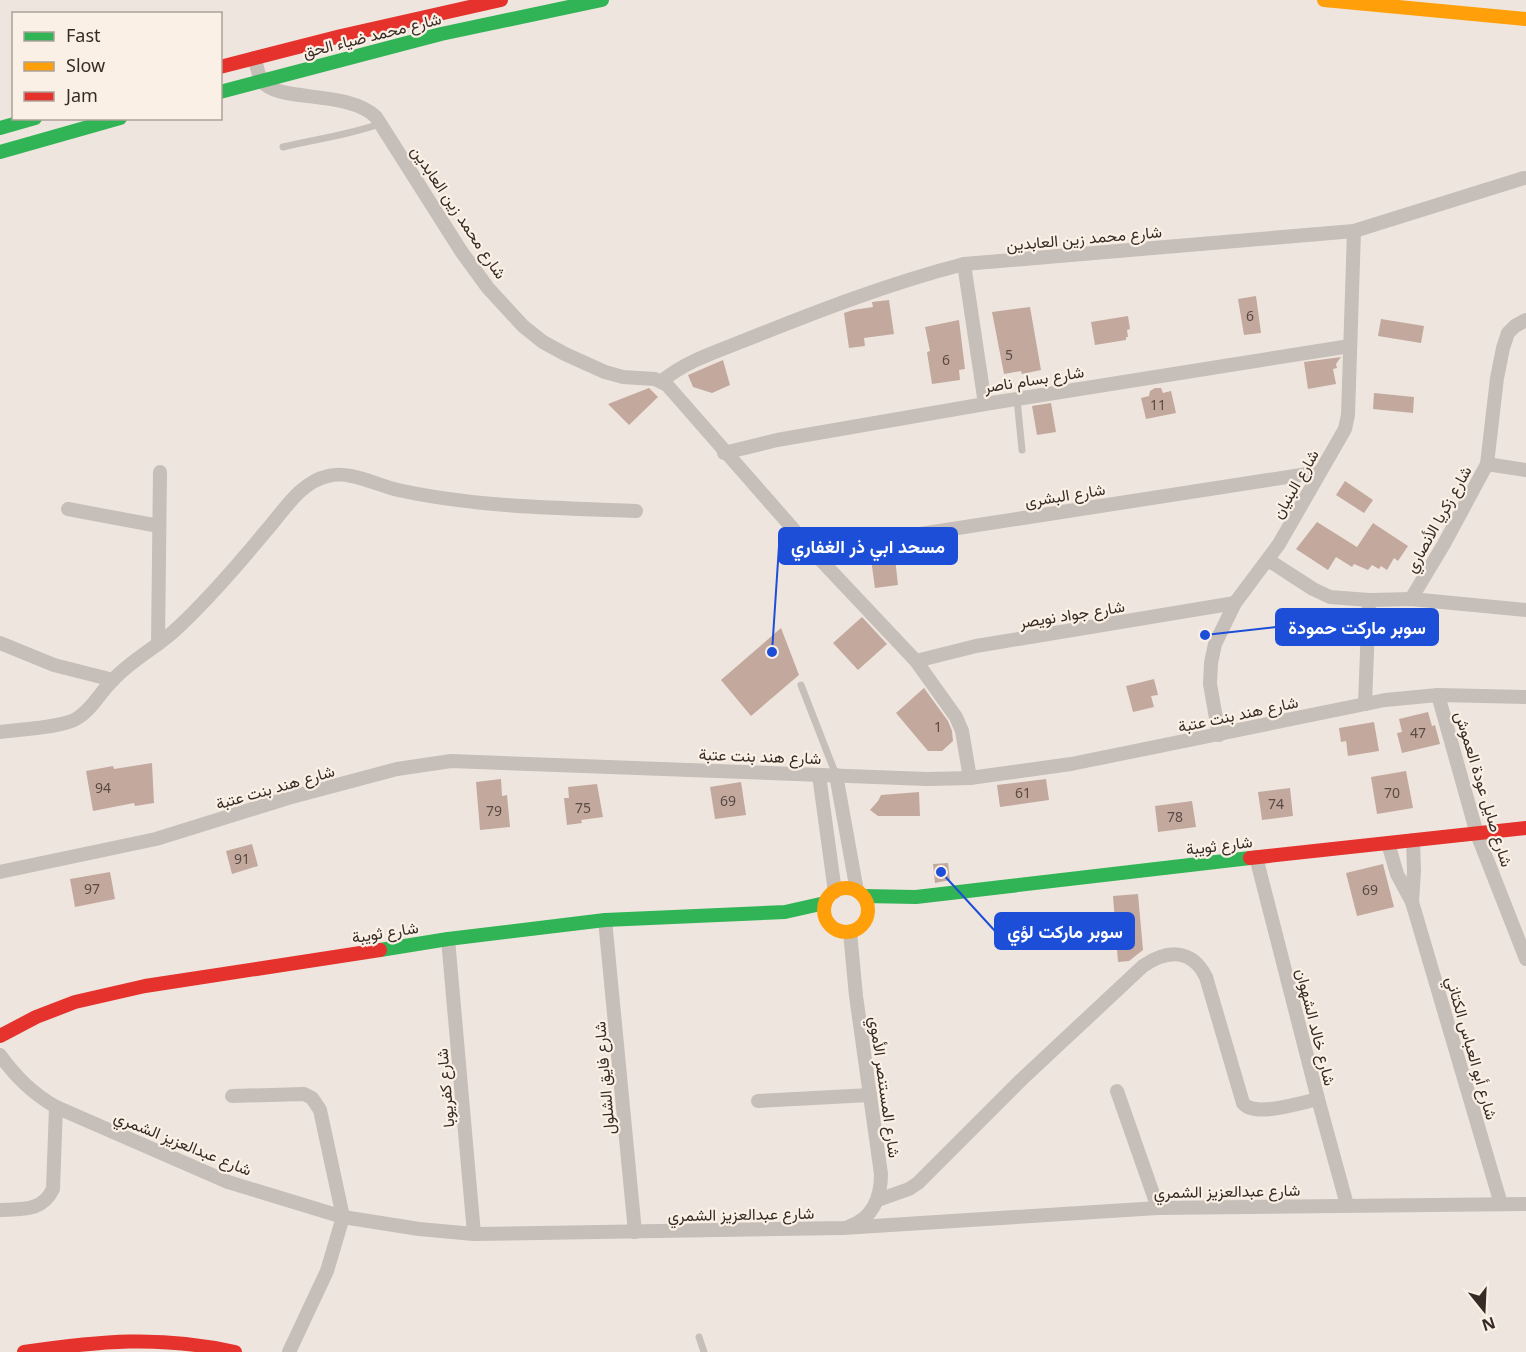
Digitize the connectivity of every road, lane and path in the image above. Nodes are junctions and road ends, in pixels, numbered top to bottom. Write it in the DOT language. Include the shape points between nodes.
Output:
graph roads {
  1 [pos="501,0"];
  2 [pos="602,0"];
  3 [pos="1324,0"];
  4 [pos="1526,19"];
  5 [pos="254,58"];
  6 [pos="222,66"];
  7 [pos="262,81"];
  8 [pos="222,91"];
  9 [pos="27,120"];
  10 [pos="113,120"];
  11 [pos="382,123"];
  12 [pos="0,128"];
  13 [pos="283,147"];
  14 [pos="0,152"];
  15 [pos="1524,178"];
  16 [pos="1354,231"];
  17 [pos="964,264"];
  18 [pos="1526,320"];
  19 [pos="1350,346"];
  20 [pos="662,381"];
  21 [pos="1017,399"];
  22 [pos="985,404"];
  23 [pos="1022,450"];
  24 [pos="724,453"];
  25 [pos="1487,464"];
  26 [pos="1526,470"];
  27 [pos="160,472"];
  28 [pos="1320,472"];
  29 [pos="68,509"];
  30 [pos="636,511"];
  31 [pos="159,526"];
  32 [pos="816,555"];
  33 [pos="1268,560"];
  34 [pos="1411,599"];
  35 [pos="1369,600"];
  36 [pos="1235,603"];
  37 [pos="1526,610"];
  38 [pos="0,643"];
  39 [pos="158,644"];
  40 [pos="916,661"];
  41 [pos="113,680"];
  42 [pos="801,685"];
  43 [pos="1438,695"];
  44 [pos="1526,697"];
  45 [pos="1365,704"];
  46 [pos="0,732"];
  47 [pos="1219,735"];
  48 [pos="819,775"];
  49 [pos="836,776"];
  50 [pos="970,778"];
  51 [pos="1526,828"];
  52 [pos="1477,834"];
  53 [pos="1413,840"];
  54 [pos="1388,843"];
  55 [pos="1256,857"];
  56 [pos="0,872"];
  57 [pos="835,892"];
  58 [pos="860,893"];
  59 [pos="916,897"];
  60 [pos="1412,902"];
  61 [pos="825,903"];
  62 [pos="785,912"];
  63 [pos="877,913"];
  64 [pos="605,920"];
  65 [pos="830,925"];
  66 [pos="850,932"];
  67 [pos="448,939"];
  68 [pos="1526,959"];
  69 [pos="0,1036"];
  70 [pos="0,1055"];
  71 [pos="1117,1091"];
  72 [pos="870,1095"];
  73 [pos="232,1096"];
  74 [pos="1318,1100"];
  75 [pos="758,1101"];
  76 [pos="56,1107"];
  77 [pos="878,1200"];
  78 [pos="1501,1204"];
  79 [pos="1526,1204"];
  80 [pos="1347,1205"];
  81 [pos="1158,1208"];
  82 [pos="0,1210"];
  83 [pos="343,1216"];
  84 [pos="843,1228"];
  85 [pos="635,1232"];
  86 [pos="474,1234"];
  87 [pos="699,1337"];
  88 [pos="66,1349"];
  89 [pos="24,1352"];
  90 [pos="235,1352"];
  91 [pos="289,1352"];
  92 [pos="704,1352"];
  1 -- 5 [label="street, شارع محمد ضياء الحق"];
  2 -- 7 [label="street, شارع محمد ضياء الحق" via="441,34"];
  3 -- 4 [label="street"];
  5 -- 6 [label="street, شارع محمد ضياء الحق"];
  5 -- 7 [label="street"];
  7 -- 8 [label="street, شارع محمد ضياء الحق"];
  7 -- 11 [label="street, شارع محمد زين العابدين" via="279,91 354,103"];
  9 -- 12 [label="street"];
  10 -- 14 [label="street"];
  11 -- 13 [label="lane"];
  11 -- 20 [label="street, شارع محمد زين العابدين" via="461,251 523,326 557,350 605,372"];
  15 -- 16 [label="street, شارع محمد زين العابدين"];
  16 -- 17 [label="street, شارع محمد زين العابدين"];
  16 -- 19 [label="street, شارع البنيان"];
  17 -- 20 [label="street, شارع محمد زين العابدين" via="924,274 806,316 696,360"];
  17 -- 22 [label="street"];
  18 -- 25 [label="street, شارع زكريا الأنصاري" via="1509,333 1503,348"];
  19 -- 21 [label="street, شارع بسام ناصر"];
  19 -- 28 [label="street, شارع البنيان" via="1347,422"];
  20 -- 24 [label="street"];
  21 -- 22 [label="street, شارع بسام ناصر"];
  21 -- 23 [label="lane"];
  22 -- 24 [label="street, شارع بسام ناصر"];
  24 -- 32 [label="street"];
  25 -- 26 [label="street"];
  25 -- 34 [label="street, شارع زكريا الأنصاري"];
  27 -- 31 [label="street"];
  28 -- 32 [label="street, شارع البشرى" via="903,537"];
  28 -- 33 [label="street, شارع البنيان"];
  29 -- 31 [label="street"];
  30 -- 39 [label="street" via="525,507 397,490 345,475 330,475 314,480 297,494 213,592"];
  31 -- 39 [label="street"];
  32 -- 40 [label="street"];
  33 -- 35 [label="street" via="1321,594"];
  33 -- 36 [label="street, شارع البنيان"];
  34 -- 35 [label="street"];
  34 -- 37 [label="street"];
  35 -- 45 [label="street"];
  36 -- 40 [label="street, شارع جواد نويصر" via="976,646"];
  36 -- 47 [label="street, شارع البنيان" via="1215,644 1211,663 1210,684"];
  38 -- 41 [label="street" via="54,665"];
  39 -- 41 [label="street"];
  40 -- 50 [label="street" via="956,717 965,742"];
  41 -- 46 [label="street" via="76,719"];
  42 -- 49 [label="lane"];
  43 -- 44 [label="street, شارع هند بنت عتبة"];
  43 -- 45 [label="street, شارع هند بنت عتبة"];
  43 -- 52 [label="street, شارع صايل عودة العموش"];
  45 -- 47 [label="street, شارع هند بنت عتبة"];
  47 -- 50 [label="street, شارع هند بنت عتبة" via="1071,764"];
  48 -- 49 [label="street, شارع هند بنت عتبة"];
  48 -- 56 [label="street, شارع هند بنت عتبة" via="451,761 397,769 288,798 156,840"];
  48 -- 57 [label="street"];
  49 -- 50 [label="street, شارع هند بنت عتبة"];
  49 -- 58 [label="street"];
  51 -- 52 [label="street, شارع ثويبة"];
  52 -- 53 [label="street, شارع ثويبة"];
  52 -- 68 [label="street, شارع صايل عودة العموش"];
  53 -- 54 [label="street, شارع ثويبة"];
  53 -- 60 [label="street, شارع أبو العباس الكتاني"];
  54 -- 55 [label="street, شارع ثويبة"];
  54 -- 60 [label="street, شارع أبو العباس الكتاني" via="1397,874"];
  55 -- 59 [label="street, شارع ثويبة"];
  55 -- 74 [label="street, شارع خالد الشهوان"];
  57 -- 58 [label="street" via="849,888"];
  57 -- 61 [label="street"];
  58 -- 59 [label="street, شارع ثويبة"];
  58 -- 63 [label="street"];
  59 -- 63 [label="street, شارع ثويبة"];
  60 -- 78 [label="street, شارع أبو العباس الكتاني"];
  61 -- 62 [label="street, شارع ثويبة"];
  61 -- 65 [label="street"];
  62 -- 64 [label="street, شارع ثويبة"];
  62 -- 65 [label="street, شارع ثويبة"];
  63 -- 66 [label="street"];
  64 -- 67 [label="street, شارع ثويبة"];
  64 -- 85 [label="street, شارع فايق الشلول"];
  65 -- 66 [label="street"];
  66 -- 72 [label="street, شارع المستنصر الأموي"];
  67 -- 69 [label="street, شارع ثويبة" via="110,993 36,1017"];
  67 -- 86 [label="street, شارع كفريوبا"];
  70 -- 76 [label="street, شارع عبدالعزيز الشمري" via="21,1082"];
  71 -- 81 [label="street"];
  72 -- 75 [label="street"];
  72 -- 77 [label="street, شارع المستنصر الأموي" via="881,1174"];
  73 -- 83 [label="street" via="304,1094 312,1098 320,1110"];
  74 -- 77 [label="street" via="1260,1111 1246,1108 1202,969 1183,955 1161,956 1143,966 1100,1006 918,1183"];
  74 -- 80 [label="street, شارع خالد الشهوان"];
  76 -- 82 [label="street" via="50,1196 33,1208"];
  76 -- 83 [label="street, شارع عبدالعزيز الشمري" via="228,1182"];
  77 -- 84 [label="street" via="864,1218"];
  78 -- 79 [label="street, شارع عبدالعزيز الشمري"];
  78 -- 80 [label="street, شارع عبدالعزيز الشمري"];
  80 -- 81 [label="street, شارع عبدالعزيز الشمري"];
  81 -- 84 [label="street, شارع عبدالعزيز الشمري"];
  83 -- 86 [label="street, شارع عبدالعزيز الشمري"];
  83 -- 91 [label="street" via="327,1270"];
  84 -- 85 [label="street, شارع عبدالعزيز الشمري"];
  85 -- 86 [label="street, شارع عبدالعزيز الشمري"];
  87 -- 92 [label="lane"];
  88 -- 89 [label="street"];
  88 -- 90 [label="street" via="126,1339 167,1340"];
}
